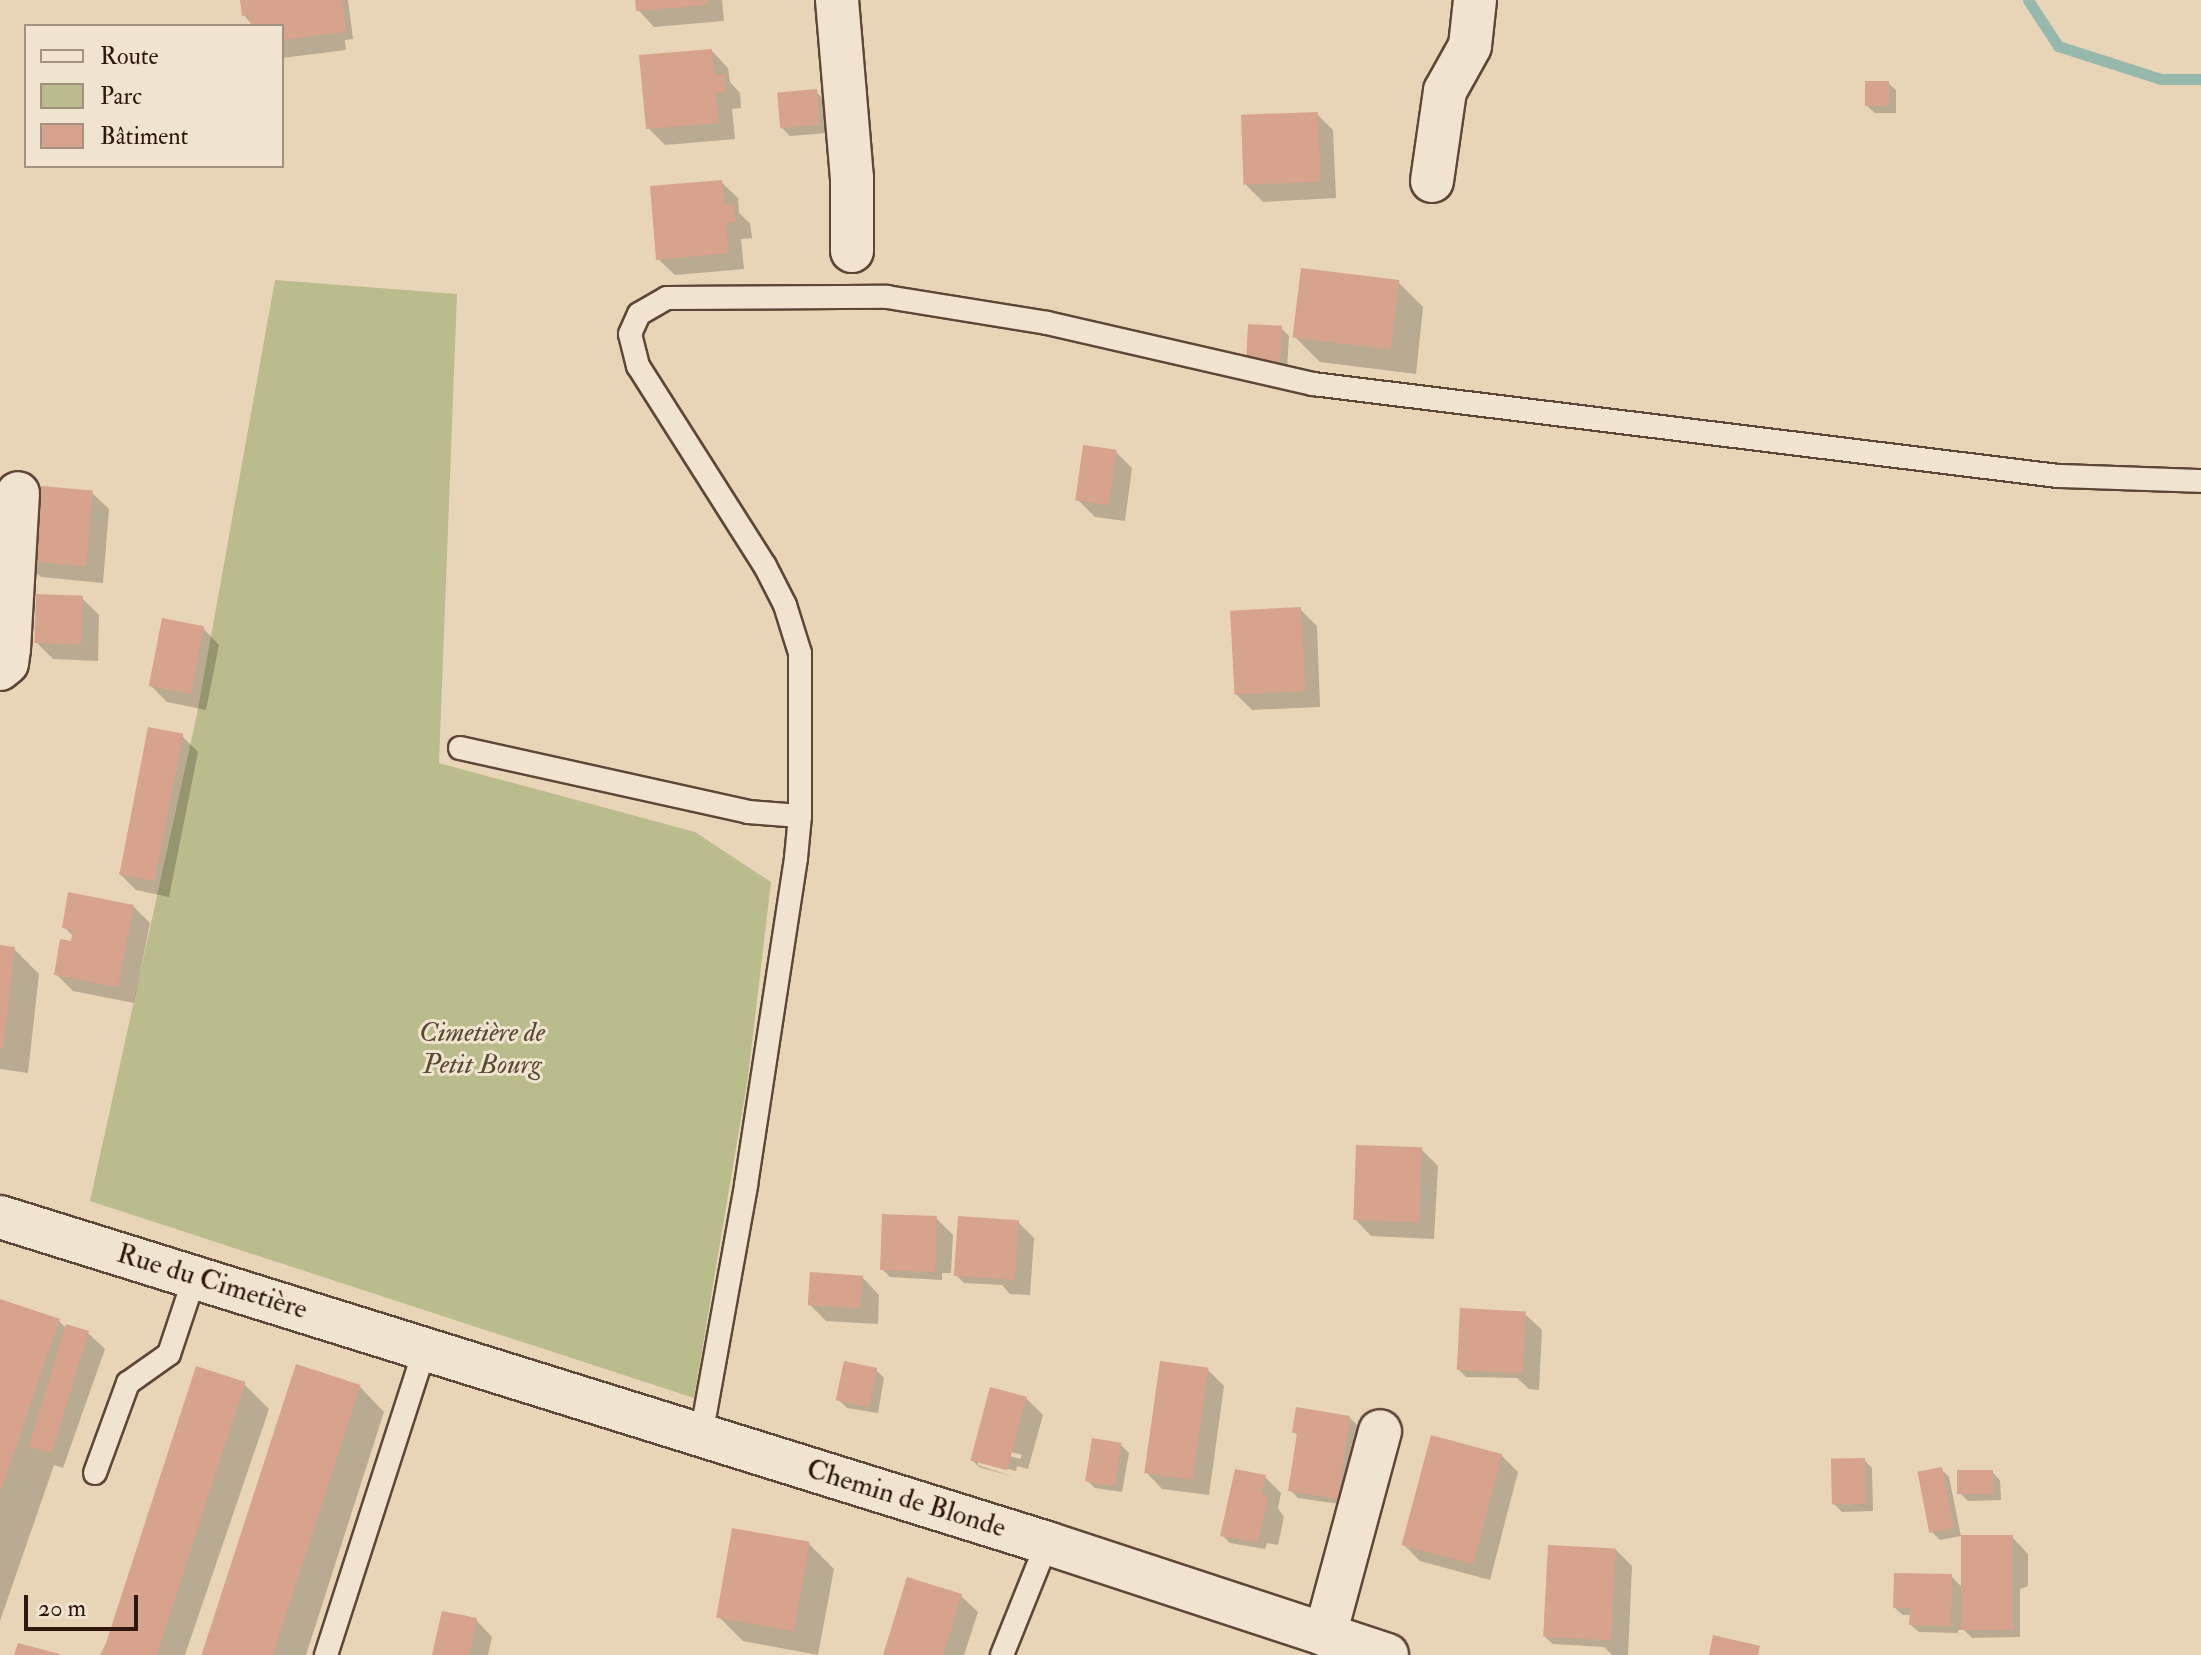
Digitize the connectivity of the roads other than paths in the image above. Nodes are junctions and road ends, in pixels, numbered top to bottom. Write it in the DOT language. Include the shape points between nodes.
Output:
graph roads {
  1 [pos="837,0"];
  2 [pos="1475,0"];
  3 [pos="1432,181"];
  4 [pos="852,251"];
  5 [pos="2201,481"];
  6 [pos="18,493"];
  7 [pos="0,669"];
  8 [pos="460,748"];
  9 [pos="800,816"];
  10 [pos="0,1217"];
  11 [pos="195,1276"];
  12 [pos="425,1348"];
  13 [pos="1380,1431"];
  14 [pos="701,1436"];
  15 [pos="95,1473"];
  16 [pos="1047,1543"];
  17 [pos="1325,1635"];
  18 [pos="326,1655"];
  19 [pos="1002,1655"];
  20 [pos="1387,1655"];
  1 -- 4 [label="street" via="852,178"];
  2 -- 3 [label="street" via="1470,46 1445,91"];
  5 -- 9 [label="lane" via="2058,476 1313,384 1047,323 887,297 667,298 639,314 630,334 638,366 785,605 800,653"];
  6 -- 7 [label="street" via="9,649"];
  8 -- 9 [label="lane" via="748,812"];
  9 -- 14 [label="lane" via="746,1185"];
  10 -- 11 [label="street, Rue du Cimetière"];
  11 -- 12 [label="street, Rue du Cimetière"];
  11 -- 15 [label="lane" via="169,1354 128,1383"];
  12 -- 14 [label="street, Chemin de Blonde"];
  12 -- 18 [label="lane"];
  13 -- 17 [label="street"];
  14 -- 16 [label="street, Chemin de Blonde"];
  16 -- 17 [label="street, Chemin de Blonde"];
  16 -- 19 [label="lane"];
  17 -- 20 [label="street, Chemin de Blonde"];
}
